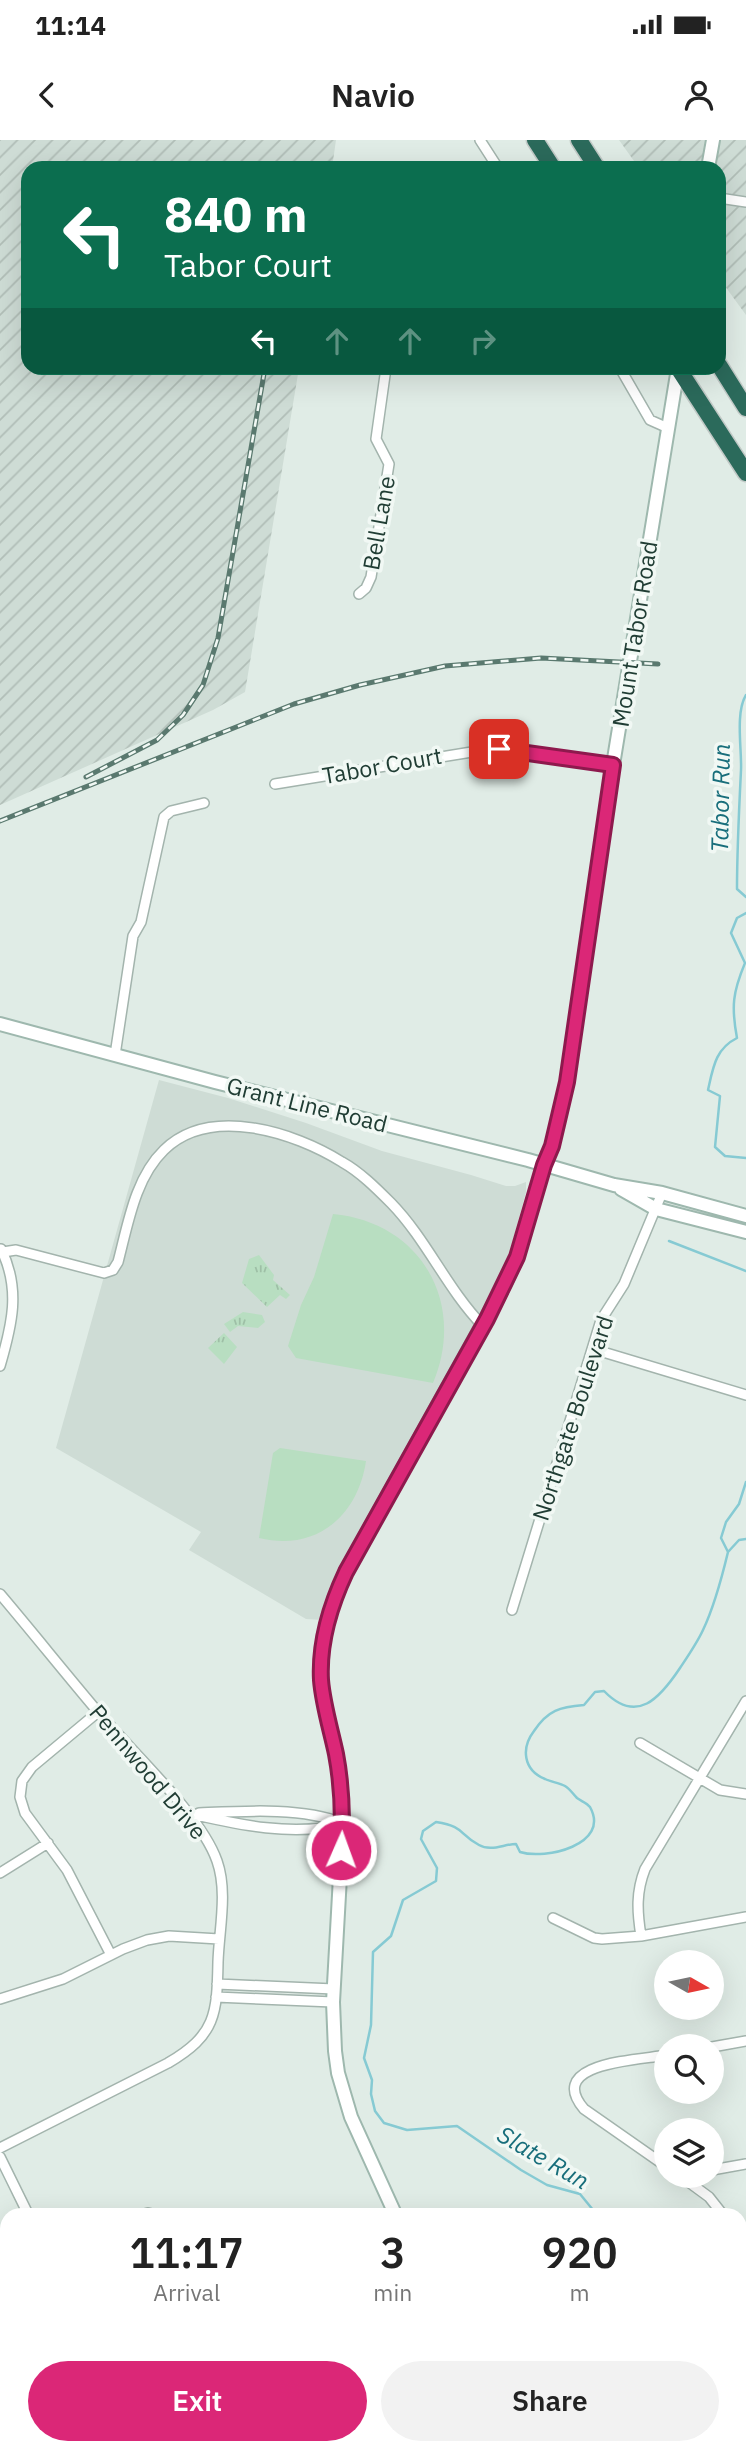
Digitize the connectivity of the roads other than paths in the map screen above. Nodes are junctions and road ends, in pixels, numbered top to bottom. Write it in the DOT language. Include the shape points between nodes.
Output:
graph roads {
  1 [pos="480,140"];
  2 [pos="535,140"];
  3 [pos="579,140"];
  4 [pos="713,140"];
  5 [pos="494,161"];
  6 [pos="548,161"];
  7 [pos="592,161"];
  8 [pos="709,161"];
  9 [pos="726,199"];
  10 [pos="746,202"];
  11 [pos="385,375"];
  12 [pos="624,375"];
  13 [pos="677,375"];
  14 [pos="682,375"];
  15 [pos="725,375"];
  16 [pos="746,408"];
  17 [pos="668,428"];
  18 [pos="746,473"];
  19 [pos="359,594"];
  20 [pos="613,765"];
  21 [pos="275,784"];
  22 [pos="204,803"];
  23 [pos="0,1024"];
  24 [pos="115,1055"];
  25 [pos="544,1165"];
  26 [pos="614,1185"];
  27 [pos="663,1193"];
  28 [pos="656,1209"];
  29 [pos="746,1216"];
  30 [pos="746,1232"];
  31 [pos="1,1250"];
  32 [pos="483,1326"];
  33 [pos="593,1349"];
  34 [pos="0,1366"];
  35 [pos="746,1395"];
  36 [pos="0,1594"];
  37 [pos="512,1610"];
  38 [pos="746,1701"];
  39 [pos="97,1712"];
  40 [pos="640,1743"];
  41 [pos="700,1777"];
  42 [pos="746,1794"];
  43 [pos="188,1814"];
  44 [pos="343,1823"];
  45 [pos="48,1843"];
  46 [pos="0,1873"];
  47 [pos="746,1917"];
  48 [pos="553,1918"];
  49 [pos="641,1936"];
  50 [pos="219,1939"];
  51 [pos="111,1955"];
  52 [pos="217,1984"];
  53 [pos="334,1995"];
  54 [pos="216,1997"];
  55 [pos="0,1999"];
  56 [pos="746,2041"];
  57 [pos="724,2045"];
  58 [pos="654,2057"];
  59 [pos="0,2148"];
  60 [pos="0,2157"];
  61 [pos="654,2158"];
  62 [pos="746,2164"];
  63 [pos="724,2168"];
  64 [pos="697,2188"];
  65 [pos="25,2208"];
  66 [pos="392,2208"];
  67 [pos="718,2208"];
  1 -- 5 [label="street"];
  2 -- 6 [label="highway"];
  3 -- 7 [label="highway"];
  4 -- 8 [label="street"];
  9 -- 10 [label="street"];
  11 -- 19 [label="street, Bell Lane" via="376,439 389,464 371,577"];
  12 -- 17 [label="street" via="650,420"];
  13 -- 17 [label="street, Mount Tabor Road"];
  14 -- 18 [label="highway"];
  15 -- 16 [label="highway"];
  17 -- 20 [label="street, Mount Tabor Road"];
  20 -- 21 [label="street, Tabor Court" via="516,750 484,750"];
  20 -- 25 [label="street, Mount Tabor Road" via="567,1082"];
  22 -- 24 [label="street" via="163,817 141,922 133,936"];
  23 -- 24 [label="street, Grant Line Road"];
  24 -- 25 [label="street, Grant Line Road"];
  25 -- 26 [label="street, Grant Line Road"];
  25 -- 32 [label="street, Mount Tabor Road" via="517,1257"];
  26 -- 27 [label="street, Grant Line Road"];
  26 -- 28 [label="street, Grant Line Road"];
  27 -- 28 [label="street, Northgate Boulevard"];
  27 -- 29 [label="street, Grant Line Road"];
  28 -- 30 [label="street, Grant Line Road"];
  28 -- 33 [label="street, Northgate Boulevard" via="624,1284 601,1320"];
  31 -- 32 [label="street" via="104,1273 113,1270 142,1182 157,1158 187,1135 230,1125 293,1138 360,1175 392,1204 464,1307"];
  31 -- 34 [label="street" via="14,1298"];
  32 -- 44 [label="street, Mount Tabor Road" via="353,1558 330,1612 321,1680 340,1776"];
  33 -- 35 [label="street"];
  33 -- 37 [label="street, Northgate Boulevard"];
  36 -- 39 [label="street, Pennwood Drive"];
  38 -- 41 [label="street"];
  39 -- 43 [label="street, Pennwood Drive"];
  39 -- 45 [label="street" via="22,1781 22,1805"];
  40 -- 41 [label="street"];
  41 -- 42 [label="street" via="720,1790"];
  41 -- 49 [label="street" via="638,1887"];
  43 -- 44 [label="street" via="322,1815"];
  43 -- 44 [label="street" via="242,1826 324,1829"];
  43 -- 50 [label="street, Pennwood Drive" via="219,1864"];
  44 -- 53 [label="street, Mount Tabor Road"];
  45 -- 46 [label="street"];
  45 -- 51 [label="street"];
  47 -- 49 [label="street"];
  48 -- 49 [label="street" via="594,1938"];
  50 -- 51 [label="street" via="147,1940"];
  50 -- 52 [label="street, Pennwood Drive"];
  51 -- 55 [label="street" via="43,1987"];
  52 -- 53 [label="street"];
  52 -- 54 [label="street, Pennwood Drive"];
  53 -- 54 [label="street"];
  53 -- 66 [label="street, Mount Tabor Road" via="335,2052 343,2093"];
  54 -- 59 [label="street, Pennwood Drive" via="211,2023 187,2052"];
  56 -- 57 [label="street"];
  58 -- 61 [label="street" via="588,2070 576,2080 574,2089 584,2109"];
  60 -- 65 [label="street"];
  62 -- 63 [label="street"];
  64 -- 67 [label="street"];
}
